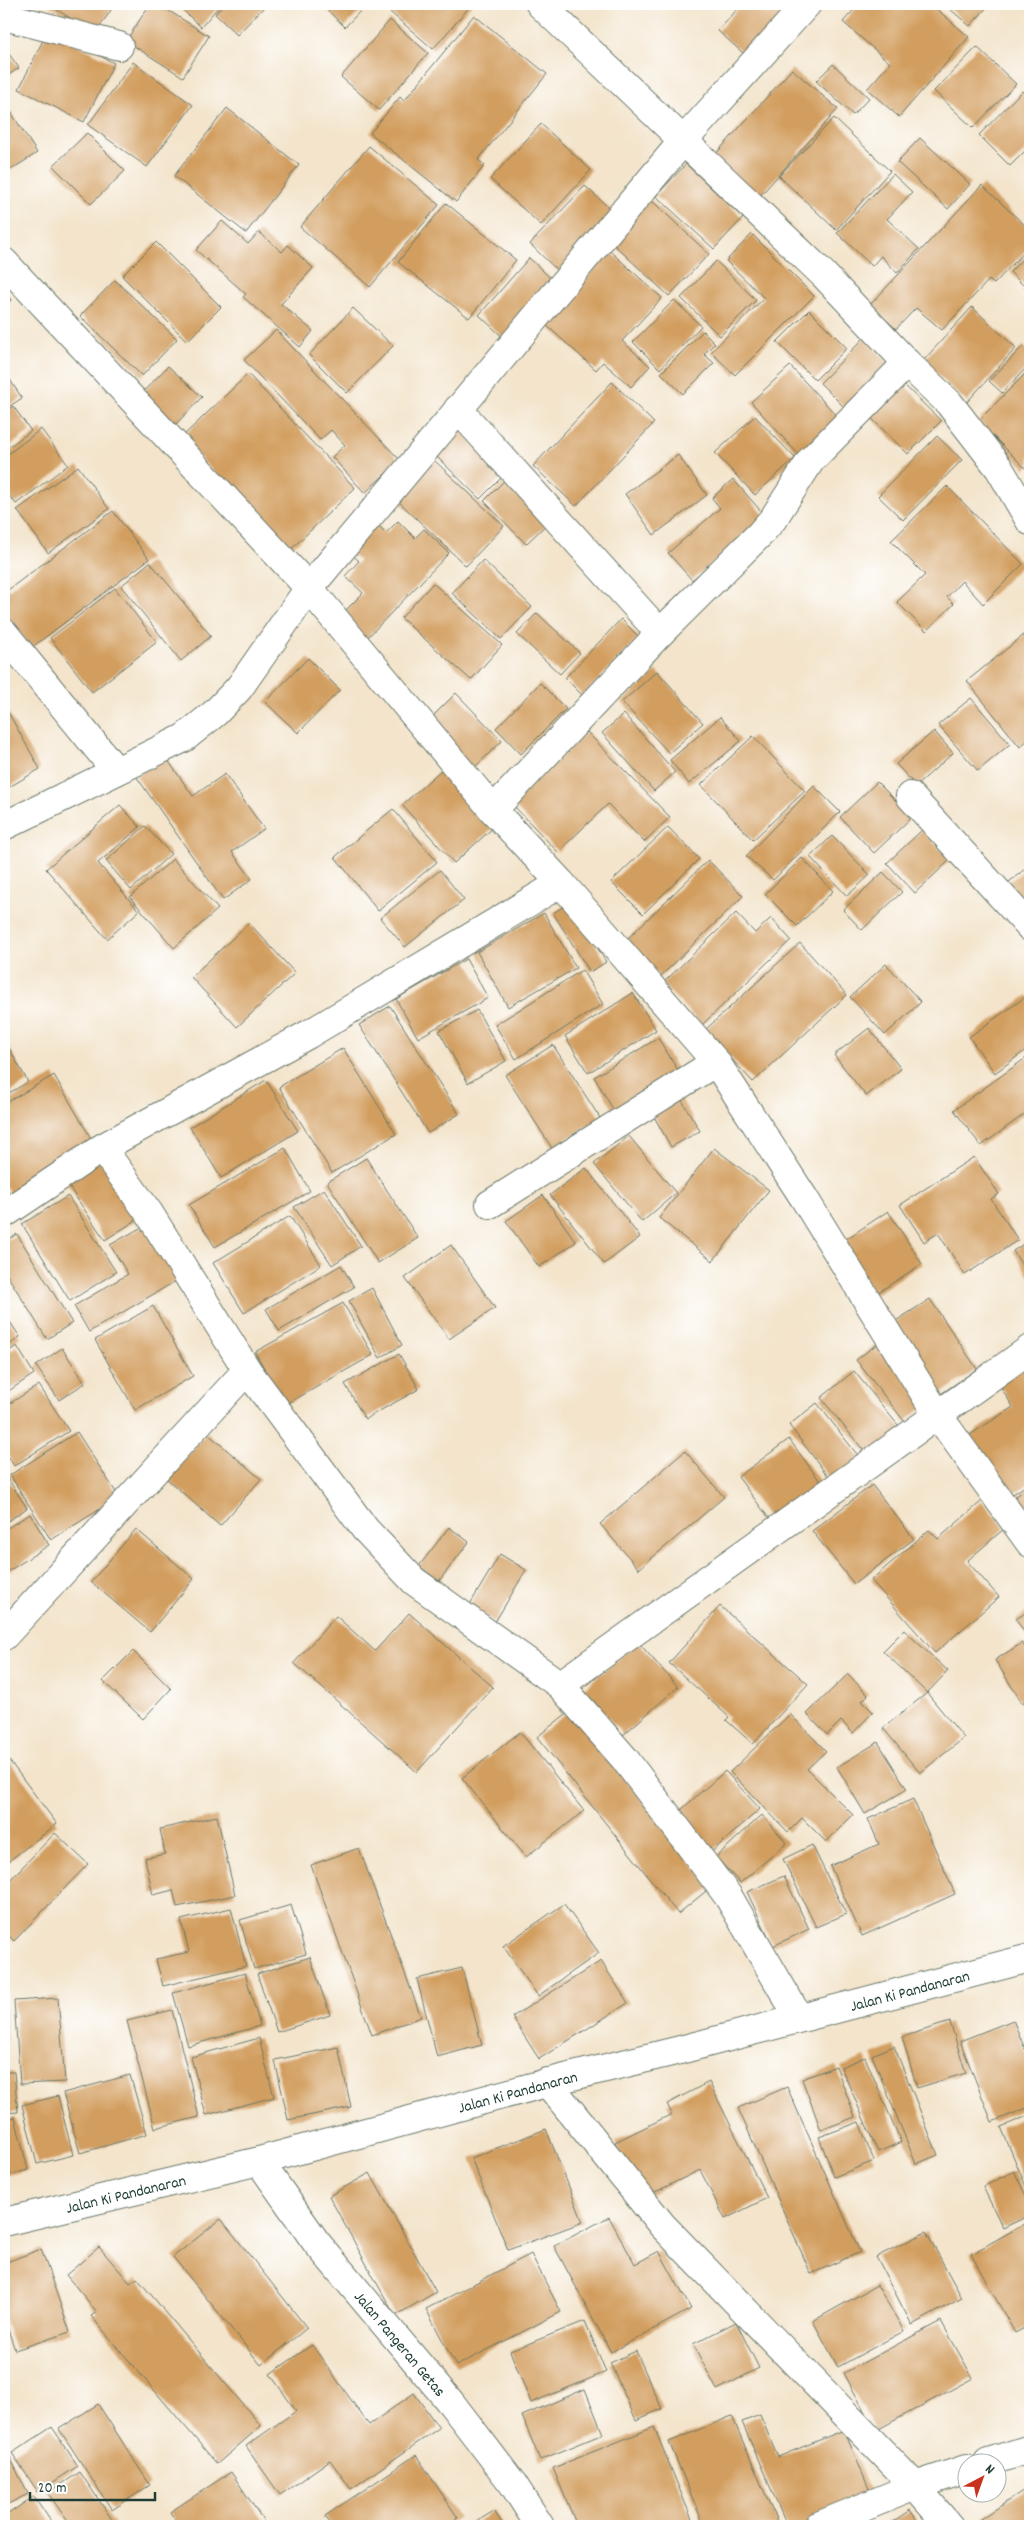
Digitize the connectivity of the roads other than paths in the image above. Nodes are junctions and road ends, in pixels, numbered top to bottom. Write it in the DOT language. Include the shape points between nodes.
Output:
graph roads {
  1 [pos="540,4"];
  2 [pos="807,4"];
  3 [pos="4,16"];
  4 [pos="119,46"];
  5 [pos="683,141"];
  6 [pos="4,262"];
  7 [pos="907,363"];
  8 [pos="458,410"];
  9 [pos="1030,521"];
  10 [pos="309,588"];
  11 [pos="4,633"];
  12 [pos="660,633"];
  13 [pos="116,771"];
  14 [pos="910,796"];
  15 [pos="493,810"];
  16 [pos="4,826"];
  17 [pos="561,884"];
  18 [pos="1030,927"];
  19 [pos="716,1062"];
  20 [pos="102,1148"];
  21 [pos="490,1204"];
  22 [pos="4,1214"];
  23 [pos="1030,1349"];
  24 [pos="247,1370"];
  25 [pos="937,1414"];
  26 [pos="1030,1543"];
  27 [pos="4,1636"];
  28 [pos="560,1686"];
  29 [pos="1030,1958"];
  30 [pos="799,2018"];
  31 [pos="547,2082"];
  32 [pos="259,2161"];
  33 [pos="4,2222"];
  34 [pos="1030,2449"];
  35 [pos="1006,2456"];
  36 [pos="956,2472"];
  37 [pos="915,2486"];
  38 [pos="540,2526"];
  39 [pos="818,2526"];
  40 [pos="949,2526"];
  1 -- 5 [label="street"];
  2 -- 5 [label="street"];
  3 -- 4 [label="street"];
  5 -- 7 [label="street" via="823,274"];
  5 -- 8 [label="street"];
  6 -- 10 [label="street"];
  7 -- 9 [label="street" via="949,403 999,468"];
  7 -- 12 [label="street" via="811,460 760,534"];
  8 -- 10 [label="street"];
  8 -- 12 [label="street"];
  10 -- 13 [label="street" via="239,688 215,713 184,738"];
  10 -- 15 [label="street"];
  11 -- 13 [label="street"];
  12 -- 15 [label="street"];
  13 -- 16 [label="street"];
  14 -- 18 [label="street"];
  15 -- 17 [label="street"];
  17 -- 19 [label="street"];
  17 -- 20 [label="street" via="309,1034"];
  19 -- 21 [label="street"];
  19 -- 25 [label="street"];
  20 -- 22 [label="street"];
  20 -- 24 [label="street" via="149,1213"];
  23 -- 25 [label="street"];
  24 -- 27 [label="street"];
  24 -- 28 [label="street" via="366,1529 414,1581"];
  25 -- 26 [label="street"];
  25 -- 28 [label="street"];
  28 -- 30 [label="street" via="624,1758 728,1896"];
  29 -- 30 [label="street, Jalan Ki Pandanaran"];
  30 -- 31 [label="street, Jalan Ki Pandanaran"];
  31 -- 32 [label="street, Jalan Ki Pandanaran"];
  31 -- 37 [label="street" via="662,2225"];
  32 -- 33 [label="street, Jalan Ki Pandanaran"];
  32 -- 38 [label="street, Jalan Pangeran Getas" via="316,2242 514,2484"];
  34 -- 35 [label="street"];
  36 -- 37 [label="street"];
  37 -- 39 [label="street"];
  37 -- 40 [label="street"];
}
